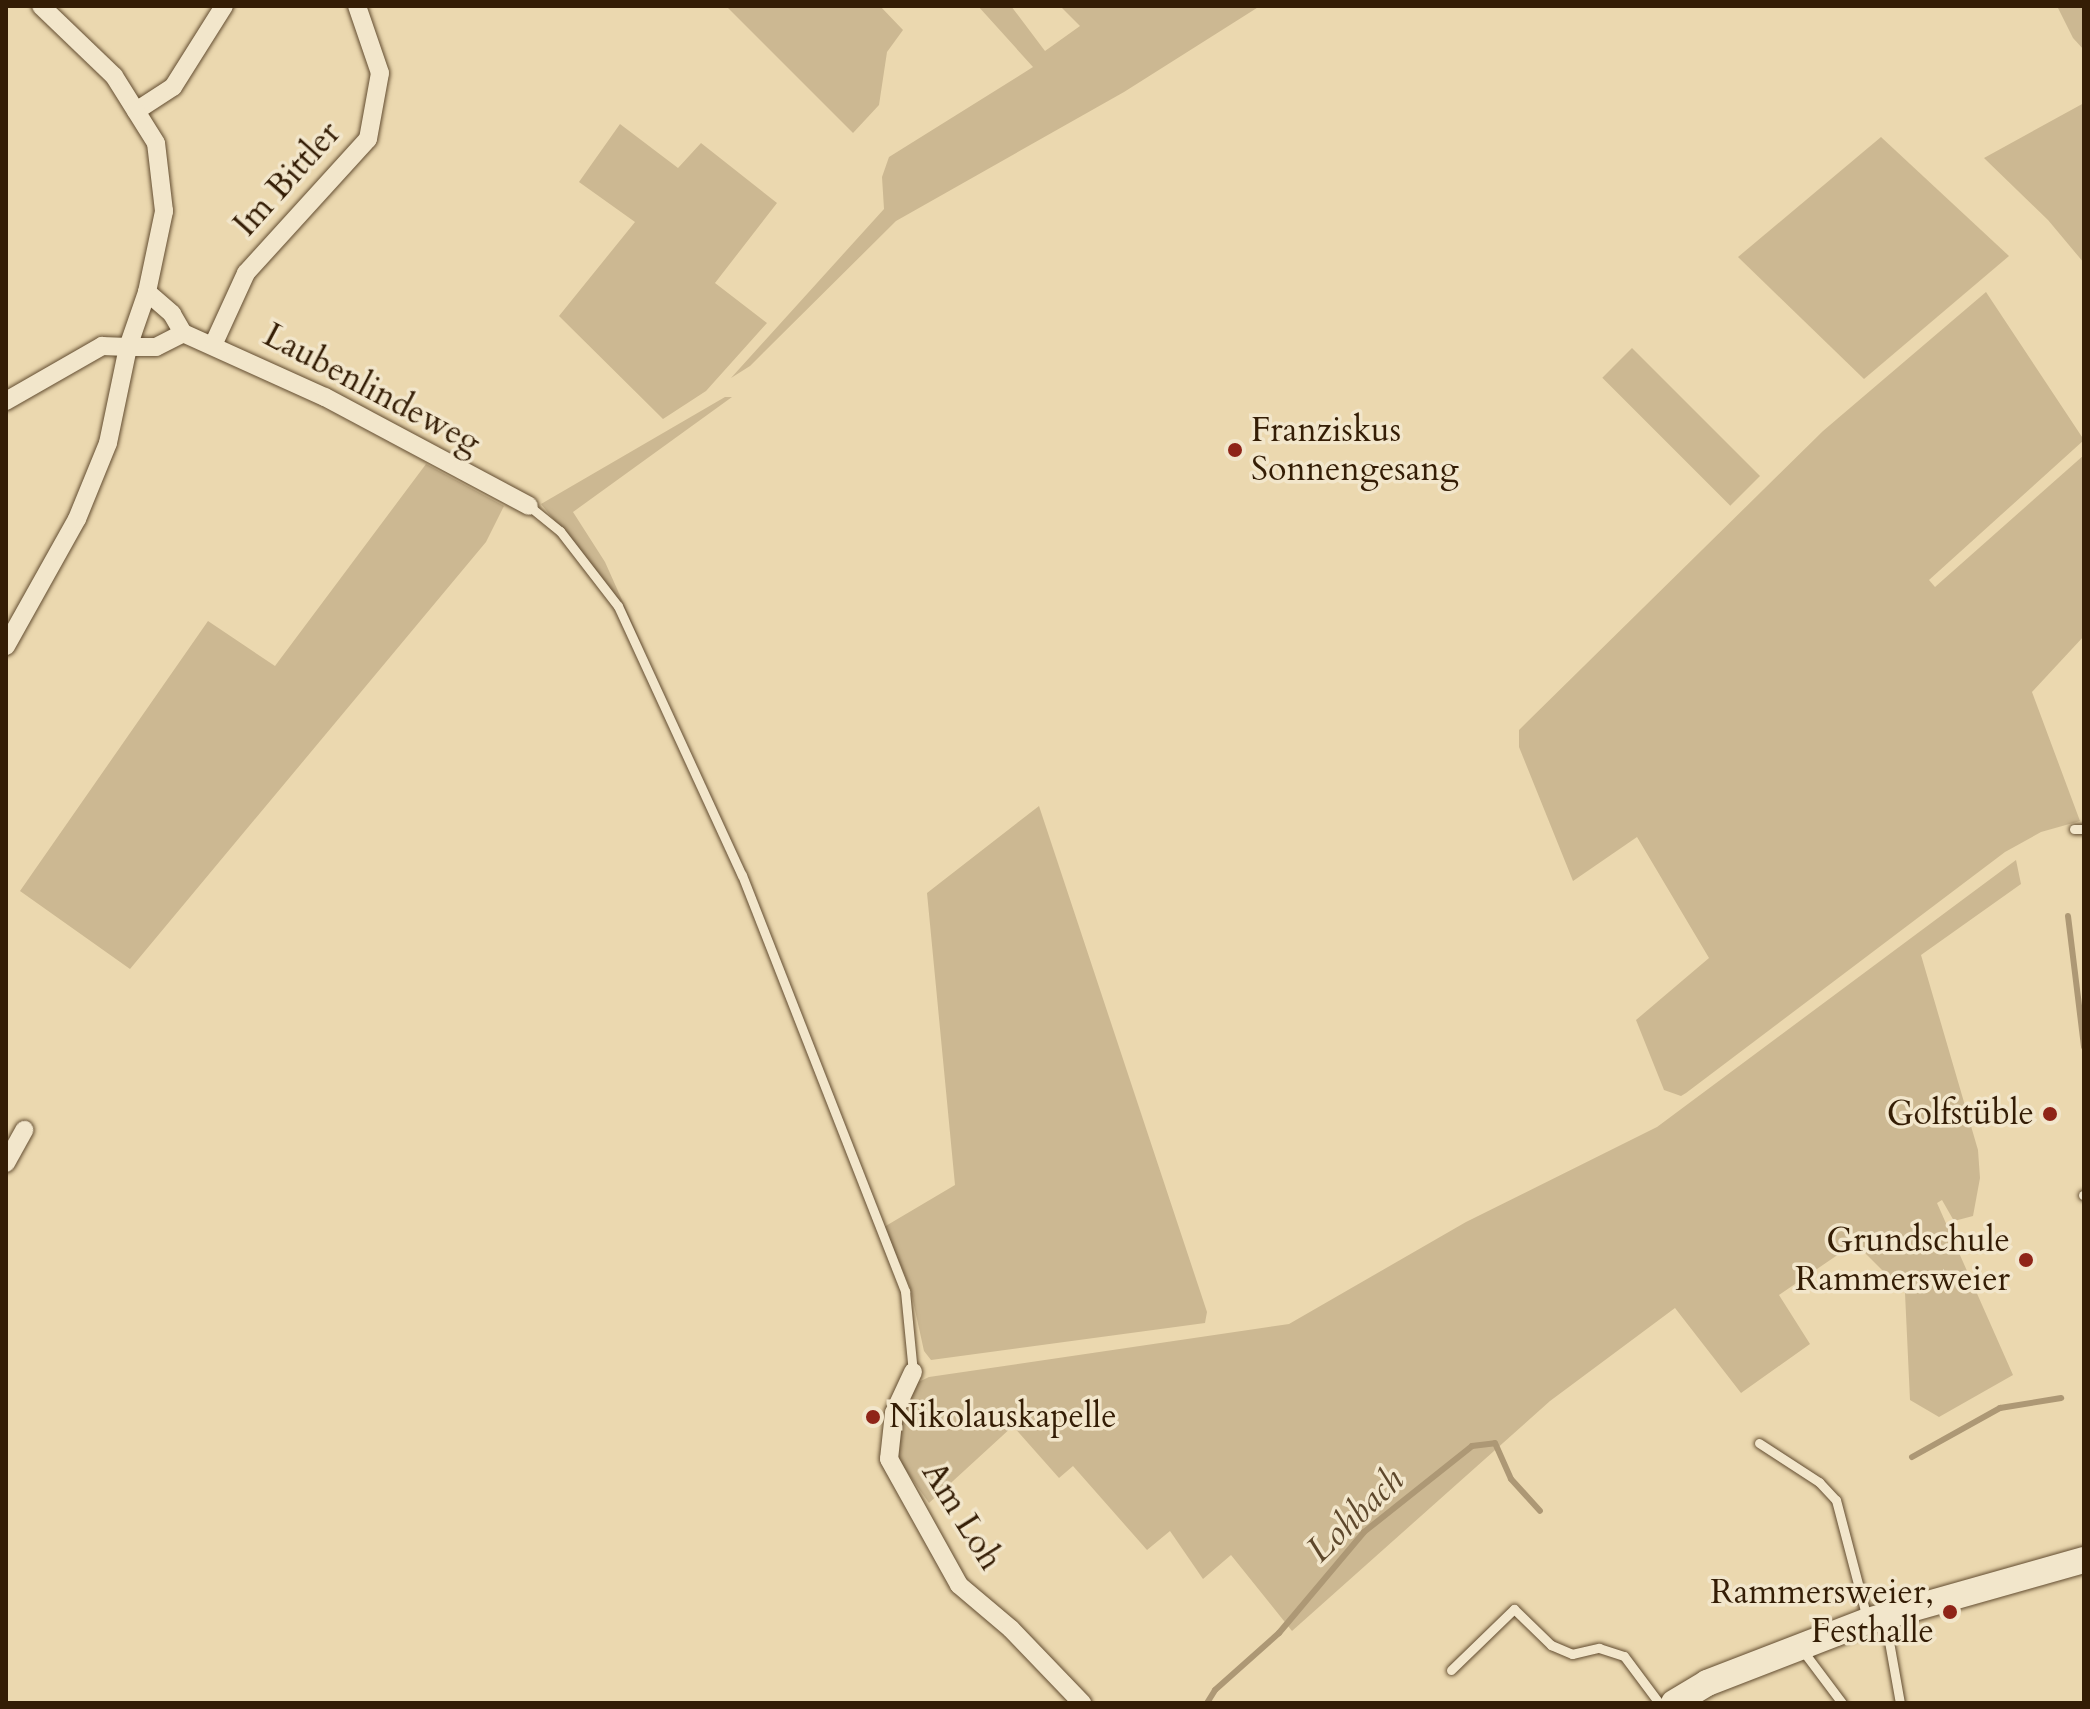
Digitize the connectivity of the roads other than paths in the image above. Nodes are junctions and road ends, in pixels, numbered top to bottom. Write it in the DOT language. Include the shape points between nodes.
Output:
graph roads {
  1 [pos="41,6"];
  2 [pos="224,6"];
  3 [pos="357,6"];
  4 [pos="136,111"];
  5 [pos="147,292"];
  6 [pos="183,333"];
  7 [pos="214,343"];
  8 [pos="128,347"];
  9 [pos="6,401"];
  10 [pos="529,506"];
  11 [pos="6,646"];
  12 [pos="24,1130"];
  13 [pos="6,1163"];
  14 [pos="913,1372"];
  15 [pos="1759,1443"];
  16 [pos="2084,1560"];
  17 [pos="1876,1618"];
  18 [pos="1799,1645"];
  19 [pos="1451,1670"];
  20 [pos="1082,1703"];
  21 [pos="1659,1703"];
  22 [pos="1674,1703"];
  23 [pos="1842,1703"];
  24 [pos="1900,1703"];
  1 -- 4 [label="street" via="114,76"];
  2 -- 4 [label="street" via="173,87"];
  3 -- 7 [label="street, Im Bittler" via="380,73 368,139 246,273"];
  4 -- 5 [label="street" via="156,143 164,211"];
  5 -- 6 [label="street" via="172,314"];
  5 -- 8 [label="street"];
  6 -- 7 [label="street, Laubenlindeweg"];
  6 -- 8 [label="street" via="156,347"];
  7 -- 10 [label="street, Laubenlindeweg"];
  8 -- 9 [label="street" via="102,346"];
  8 -- 11 [label="street" via="108,443 77,519"];
  10 -- 14 [label="lane" via="560,531 618,606 742,875 905,1291"];
  12 -- 13 [label="street"];
  14 -- 20 [label="street, Am Loh" via="894,1413 889,1459 959,1585 1011,1629"];
  15 -- 17 [label="lane" via="1836,1500"];
  16 -- 17 [label="street"];
  17 -- 18 [label="street"];
  17 -- 24 [label="lane"];
  18 -- 22 [label="street" via="1707,1683"];
  18 -- 23 [label="lane"];
  19 -- 21 [label="lane" via="1514,1609 1551,1645 1572,1654 1599,1648 1624,1656"];
}
